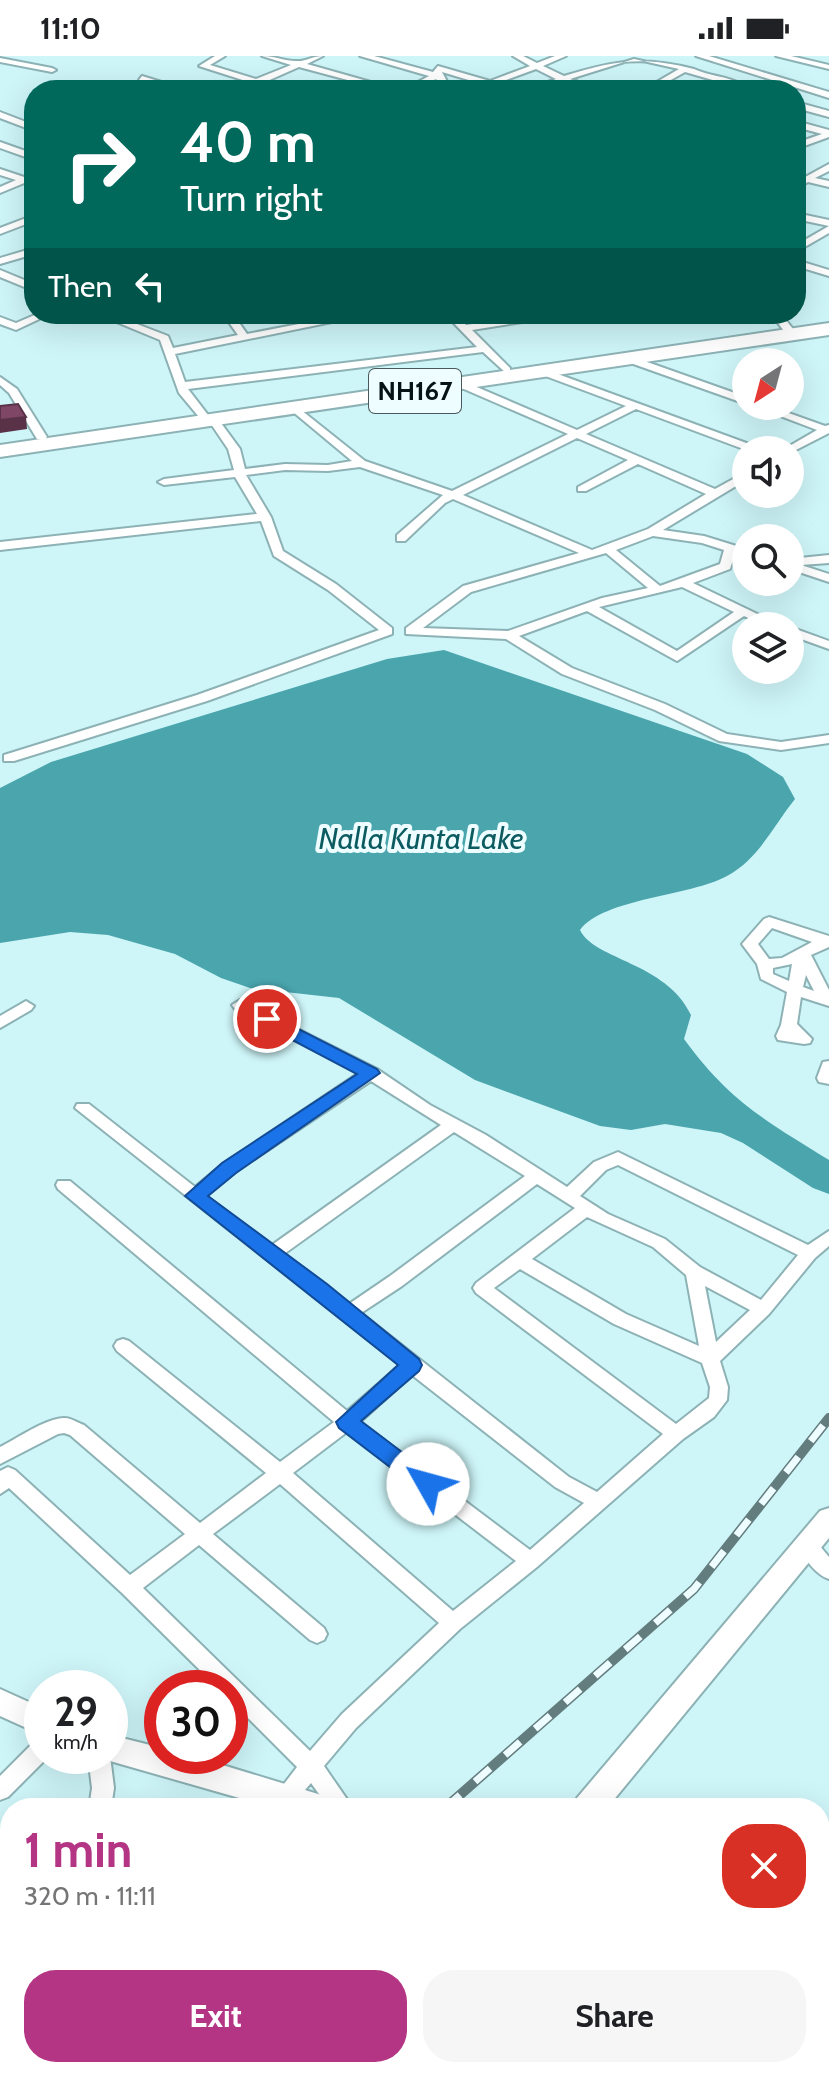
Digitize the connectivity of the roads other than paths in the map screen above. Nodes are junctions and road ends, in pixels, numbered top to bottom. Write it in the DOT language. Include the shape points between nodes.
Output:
graph roads {
  1 [pos="46,56"];
  2 [pos="266,56"];
  3 [pos="319,56"];
  4 [pos="364,56"];
  5 [pos="401,56"];
  6 [pos="432,56"];
  7 [pos="517,56"];
  8 [pos="561,56"];
  9 [pos="612,56"];
  10 [pos="634,56"];
  11 [pos="780,56"];
  12 [pos="217,57"];
  13 [pos="707,57"];
  14 [pos="1,59"];
  15 [pos="623,59"];
  16 [pos="19,62"];
  17 [pos="388,62"];
  18 [pos="297,65"];
  19 [pos="537,66"];
  20 [pos="829,67"];
  21 [pos="597,69"];
  22 [pos="684,69"];
  23 [pos="52,70"];
  24 [pos="437,72"];
  25 [pos="759,74"];
  26 [pos="142,78"];
  27 [pos="563,79"];
  28 [pos="148,80"];
  29 [pos="249,80"];
  30 [pos="261,80"];
  31 [pos="354,80"];
  32 [pos="424,80"];
  33 [pos="442,80"];
  34 [pos="477,80"];
  35 [pos="500,80"];
  36 [pos="560,80"];
  37 [pos="566,80"];
  38 [pos="665,80"];
  39 [pos="723,80"];
  40 [pos="746,80"];
  41 [pos="775,80"];
  42 [pos="816,82"];
  43 [pos="806,86"];
  44 [pos="806,90"];
  45 [pos="829,95"];
  46 [pos="806,108"];
  47 [pos="829,114"];
  48 [pos="0,115"];
  49 [pos="24,124"];
  50 [pos="806,127"];
  51 [pos="829,133"];
  52 [pos="807,142"];
  53 [pos="0,145"];
  54 [pos="829,148"];
  55 [pos="24,153"];
  56 [pos="829,167"];
  57 [pos="0,172"];
  58 [pos="24,177"];
  59 [pos="806,179"];
  60 [pos="24,180"];
  61 [pos="829,184"];
  62 [pos="0,190"];
  63 [pos="806,218"];
  64 [pos="24,222"];
  65 [pos="829,223"];
  66 [pos="829,229"];
  67 [pos="0,231"];
  68 [pos="806,243"];
  69 [pos="24,255"];
  70 [pos="0,261"];
  71 [pos="806,266"];
  72 [pos="829,273"];
  73 [pos="2,276"];
  74 [pos="24,284"];
  75 [pos="0,320"];
  76 [pos="24,323"];
  77 [pos="128,324"];
  78 [pos="235,324"];
  79 [pos="316,324"];
  80 [pos="461,324"];
  81 [pos="490,324"];
  82 [pos="770,324"];
  83 [pos="806,324"];
  84 [pos="829,326"];
  85 [pos="16,327"];
  86 [pos="465,328"];
  87 [pos="0,335"];
  88 [pos="245,338"];
  89 [pos="485,349"];
  90 [pos="168,352"];
  91 [pos="629,359"];
  92 [pos="506,370"];
  93 [pos="544,372"];
  94 [pos="461,384"];
  95 [pos="3,386"];
  96 [pos="182,386"];
  97 [pos="732,396"];
  98 [pos="634,406"];
  99 [pos="296,409"];
  100 [pos="208,418"];
  101 [pos="800,420"];
  102 [pos="827,429"];
  103 [pos="578,432"];
  104 [pos="41,437"];
  105 [pos="732,441"];
  106 [pos="804,442"];
  107 [pos="0,443"];
  108 [pos="0,451"];
  109 [pos="639,459"];
  110 [pos="361,463"];
  111 [pos="241,474"];
  112 [pos="164,482"];
  113 [pos="732,484"];
  114 [pos="582,489"];
  115 [pos="716,494"];
  116 [pos="453,495"];
  117 [pos="265,517"];
  118 [pos="652,532"];
  119 [pos="401,538"];
  120 [pos="0,546"];
  121 [pos="730,548"];
  122 [pos="608,549"];
  123 [pos="591,554"];
  124 [pos="829,559"];
  125 [pos="804,562"];
  126 [pos="804,569"];
  127 [pos="829,578"];
  128 [pos="683,583"];
  129 [pos="658,590"];
  130 [pos="589,607"];
  131 [pos="743,611"];
  132 [pos="388,631"];
  133 [pos="410,631"];
  134 [pos="509,635"];
  135 [pos="804,636"];
  136 [pos="829,645"];
  137 [pos="829,739"];
  138 [pos="0,744"];
  139 [pos="5,760"];
  140 [pos="828,941"];
  141 [pos="802,953"];
  142 [pos="765,964"];
  143 [pos="795,990"];
  144 [pos="828,1001"];
  145 [pos="240,1005"];
  146 [pos="26,1006"];
  147 [pos="0,1023"];
  148 [pos="789,1025"];
  149 [pos="829,1066"];
  150 [pos="371,1073"];
  151 [pos="829,1079"];
  152 [pos="83,1108"];
  153 [pos="453,1125"];
  154 [pos="536,1176"];
  155 [pos="64,1185"];
  156 [pos="195,1196"];
  157 [pos="569,1196"];
  158 [pos="587,1208"];
  159 [pos="829,1237"];
  160 [pos="809,1253"];
  161 [pos="271,1254"];
  162 [pos="519,1260"];
  163 [pos="694,1272"];
  164 [pos="763,1309"];
  165 [pos="348,1313"];
  166 [pos="123,1346"];
  167 [pos="710,1359"];
  168 [pos="412,1365"];
  169 [pos="347,1422"];
  170 [pos="676,1434"];
  171 [pos="2,1469"];
  172 [pos="280,1473"];
  173 [pos="599,1502"];
  174 [pos="829,1519"];
  175 [pos="197,1533"];
  176 [pos="807,1545"];
  177 [pos="530,1561"];
  178 [pos="829,1571"];
  179 [pos="129,1587"];
  180 [pos="453,1623"];
  181 [pos="317,1634"];
  182 [pos="0,1702"];
  183 [pos="24,1713"];
  184 [pos="128,1753"];
  185 [pos="311,1766"];
  186 [pos="24,1767"];
  187 [pos="101,1774"];
  188 [pos="0,1790"];
  189 [pos="285,1797"];
  190 [pos="102,1798"];
  191 [pos="288,1798"];
  192 [pos="335,1798"];
  193 [pos="596,1798"];
  1 -- 16 [label="street"];
  2 -- 18 [label="street"];
  3 -- 18 [label="street"];
  4 -- 17 [label="street"];
  5 -- 17 [label="street"];
  6 -- 24 [label="street"];
  7 -- 19 [label="street"];
  8 -- 19 [label="street"];
  8 -- 21 [label="street"];
  9 -- 15 [label="street"];
  10 -- 15 [label="street"];
  10 -- 22 [label="street"];
  11 -- 20 [label="street"];
  12 -- 29 [label="street" via="203,66"];
  13 -- 22 [label="street"];
  13 -- 25 [label="street"];
  14 -- 16 [label="street"];
  15 -- 21 [label="street"];
  16 -- 23 [label="street"];
  17 -- 24 [label="street"];
  18 -- 30 [label="street"];
  18 -- 31 [label="street"];
  19 -- 27 [label="street"];
  19 -- 35 [label="street"];
  21 -- 27 [label="street"];
  22 -- 38 [label="street"];
  22 -- 39 [label="street"];
  24 -- 32 [label="street"];
  24 -- 33 [label="street"];
  24 -- 34 [label="street"];
  25 -- 40 [label="street"];
  25 -- 41 [label="street"];
  26 -- 28 [label="street"];
  27 -- 36 [label="street"];
  27 -- 37 [label="street"];
  42 -- 43 [label="street"];
  44 -- 45 [label="street"];
  46 -- 47 [label="street"];
  48 -- 49 [label="street"];
  50 -- 51 [label="street"];
  51 -- 52 [label="street"];
  52 -- 54 [label="street"];
  53 -- 55 [label="street"];
  56 -- 59 [label="street"];
  57 -- 58 [label="street"];
  59 -- 61 [label="street"];
  60 -- 62 [label="street"];
  63 -- 65 [label="street"];
  64 -- 67 [label="street"];
  66 -- 68 [label="street"];
  69 -- 70 [label="street"];
  71 -- 72 [label="street"];
  73 -- 74 [label="street"];
  75 -- 85 [label="street"];
  76 -- 85 [label="street"];
  77 -- 90 [label="street" via="164,338"];
  78 -- 88 [label="street"];
  79 -- 88 [label="street"];
  80 -- 86 [label="street"];
  81 -- 86 [label="street"];
  82 -- 92 [label="highway, NH167"];
  83 -- 84 [label="highway, NH167"];
  84 -- 91 [label="highway, NH167"];
  85 -- 87 [label="street"];
  86 -- 89 [label="street"];
  88 -- 90 [label="street"];
  89 -- 92 [label="street"];
  89 -- 96 [label="street"];
  90 -- 96 [label="street"];
  91 -- 93 [label="highway, NH167"];
  91 -- 97 [label="street"];
  92 -- 100 [label="highway, NH167"];
  93 -- 94 [label="highway, NH167"];
  93 -- 98 [label="street"];
  94 -- 99 [label="highway, NH167"];
  94 -- 103 [label="street"];
  95 -- 104 [label="street"];
  96 -- 100 [label="street"];
  98 -- 103 [label="street"];
  98 -- 105 [label="street"];
  99 -- 100 [label="highway, NH167"];
  99 -- 110 [label="street"];
  100 -- 104 [label="highway, NH167"];
  100 -- 108 [label="highway, NH167"];
  100 -- 111 [label="street" via="234,449"];
  101 -- 102 [label="street"];
  102 -- 106 [label="street"];
  103 -- 109 [label="street"];
  103 -- 116 [label="street"];
  104 -- 107 [label="highway, NH167"];
  109 -- 114 [label="street"];
  109 -- 115 [label="street"];
  110 -- 111 [label="street"];
  110 -- 116 [label="street"];
  111 -- 112 [label="street"];
  111 -- 117 [label="street"];
  113 -- 115 [label="street"];
  115 -- 118 [label="street"];
  116 -- 119 [label="street"];
  116 -- 123 [label="street"];
  117 -- 120 [label="street"];
  117 -- 132 [label="street" via="278,553"];
  118 -- 121 [label="street"];
  118 -- 122 [label="street"];
  121 -- 128 [label="street" via="726,566"];
  122 -- 123 [label="street"];
  122 -- 129 [label="street"];
  123 -- 133 [label="street" via="467,589"];
  124 -- 125 [label="street"];
  126 -- 127 [label="street"];
  128 -- 129 [label="street"];
  128 -- 131 [label="street"];
  129 -- 130 [label="street"];
  130 -- 131 [label="street" via="677,657"];
  130 -- 134 [label="street"];
  132 -- 133 [label="street"];
  132 -- 139 [label="street" via="202,698"];
  133 -- 134 [label="street"];
  134 -- 137 [label="street" via="567,671 724,738 781,746"];
  135 -- 136 [label="street"];
  138 -- 139 [label="street"];
  140 -- 141 [label="street"];
  140 -- 142 [label="street" via="769,922 750,944"];
  141 -- 142 [label="street"];
  141 -- 143 [label="street"];
  141 -- 144 [label="street"];
  142 -- 143 [label="street" via="766,976"];
  143 -- 144 [label="street"];
  143 -- 148 [label="street"];
  145 -- 150 [label="street"];
  146 -- 147 [label="street"];
  149 -- 151 [label="street"];
  150 -- 153 [label="street"];
  150 -- 156 [label="street"];
  152 -- 156 [label="street"];
  153 -- 154 [label="street"];
  153 -- 161 [label="street"];
  154 -- 157 [label="street"];
  154 -- 165 [label="street"];
  155 -- 169 [label="street"];
  156 -- 161 [label="street"];
  157 -- 158 [label="street"];
  157 -- 160 [label="street" via="600,1166 618,1158"];
  158 -- 162 [label="street"];
  158 -- 163 [label="street" via="659,1243"];
  159 -- 160 [label="street"];
  160 -- 164 [label="street"];
  161 -- 165 [label="street"];
  162 -- 167 [label="street" via="620,1319"];
  162 -- 170 [label="street" via="482,1288"];
  163 -- 164 [label="street"];
  163 -- 167 [label="street"];
  164 -- 167 [label="street"];
  165 -- 168 [label="street"];
  166 -- 172 [label="street"];
  167 -- 170 [label="street" via="718,1400"];
  168 -- 169 [label="street"];
  168 -- 173 [label="street" via="562,1482"];
  169 -- 172 [label="street"];
  169 -- 177 [label="street"];
  170 -- 173 [label="street"];
  171 -- 175 [label="street" via="65,1425 134,1476"];
  171 -- 179 [label="street"];
  172 -- 175 [label="street"];
  172 -- 180 [label="street"];
  173 -- 177 [label="street"];
  174 -- 176 [label="street"];
  175 -- 179 [label="street"];
  175 -- 181 [label="street"];
  176 -- 178 [label="street"];
  176 -- 193 [label="street"];
  177 -- 180 [label="street"];
  179 -- 185 [label="street"];
  180 -- 185 [label="street" via="349,1721"];
  182 -- 183 [label="street"];
  184 -- 189 [label="street"];
  185 -- 189 [label="street"];
  185 -- 192 [label="street"];
  186 -- 188 [label="street"];
  187 -- 190 [label="street"];
  189 -- 191 [label="street"];
}
